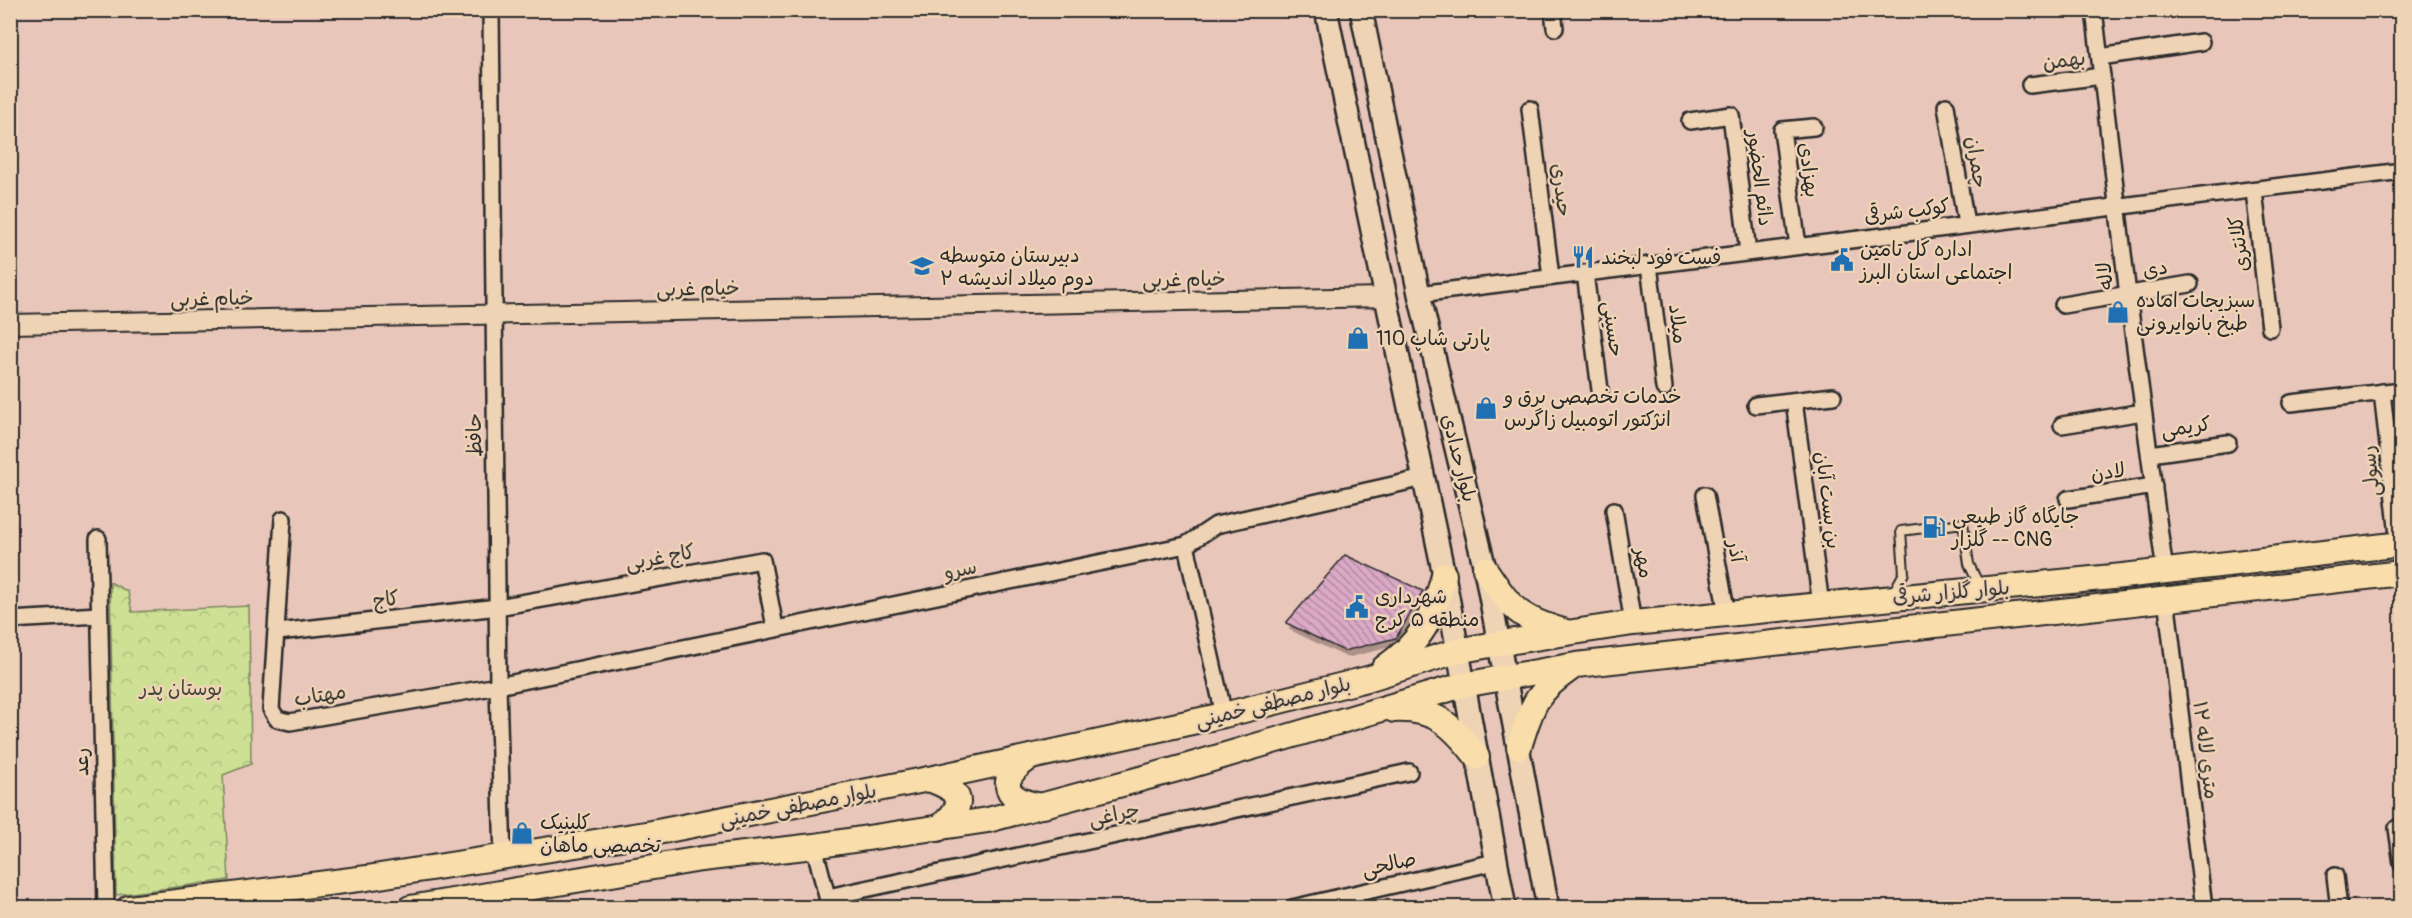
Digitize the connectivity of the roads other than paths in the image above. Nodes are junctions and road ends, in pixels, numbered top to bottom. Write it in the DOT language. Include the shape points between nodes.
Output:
graph roads {
  1 [pos="491,10"];
  2 [pos="1326,10"];
  3 [pos="1360,10"];
  4 [pos="1553,10"];
  5 [pos="2094,10"];
  6 [pos="1555,28"];
  7 [pos="2201,42"];
  8 [pos="2100,57"];
  9 [pos="2102,76"];
  10 [pos="2030,85"];
  11 [pos="1946,106"];
  12 [pos="1530,109"];
  13 [pos="1689,122"];
  14 [pos="1814,127"];
  15 [pos="2402,171"];
  16 [pos="2254,191"];
  17 [pos="2119,205"];
  18 [pos="1966,224"];
  19 [pos="1798,246"];
  20 [pos="1748,252"];
  21 [pos="1649,265"];
  22 [pos="1585,273"];
  23 [pos="1551,277"];
  24 [pos="2190,284"];
  25 [pos="1419,294"];
  26 [pos="2128,295"];
  27 [pos="1386,297"];
  28 [pos="2063,305"];
  29 [pos="493,315"];
  30 [pos="10,324"];
  31 [pos="2270,328"];
  32 [pos="1664,388"];
  33 [pos="1600,390"];
  34 [pos="2402,390"];
  35 [pos="2382,392"];
  36 [pos="1833,396"];
  37 [pos="1794,400"];
  38 [pos="2291,403"];
  39 [pos="1756,405"];
  40 [pos="2143,412"];
  41 [pos="2062,425"];
  42 [pos="2228,442"];
  43 [pos="2150,454"];
  44 [pos="1424,478"];
  45 [pos="2154,486"];
  46 [pos="1705,495"];
  47 [pos="2068,498"];
  48 [pos="1614,510"];
  49 [pos="283,519"];
  50 [pos="98,539"];
  51 [pos="2400,544"];
  52 [pos="1186,545"];
  53 [pos="1485,569"];
  54 [pos="2165,572"];
  55 [pos="2402,573"];
  56 [pos="1444,575"];
  57 [pos="1981,590"];
  58 [pos="1890,598"];
  59 [pos="2166,598"];
  60 [pos="1821,605"];
  61 [pos="498,607"];
  62 [pos="1727,614"];
  63 [pos="99,615"];
  64 [pos="10,620"];
  65 [pos="1633,623"];
  66 [pos="775,627"];
  67 [pos="278,632"];
  68 [pos="1569,632"];
  69 [pos="1501,643"];
  70 [pos="1457,651"];
  71 [pos="1576,665"];
  72 [pos="1507,677"];
  73 [pos="1367,679"];
  74 [pos="1463,685"];
  75 [pos="498,686"];
  76 [pos="1374,710"];
  77 [pos="1224,715"];
  78 [pos="1519,747"];
  79 [pos="1031,757"];
  80 [pos="1477,757"];
  81 [pos="1409,772"];
  82 [pos="929,779"];
  83 [pos="1044,806"];
  84 [pos="2397,828"];
  85 [pos="938,829"];
  86 [pos="814,846"];
  87 [pos="503,859"];
  88 [pos="1495,862"];
  89 [pos="2402,864"];
  90 [pos="2335,876"];
  91 [pos="829,902"];
  92 [pos="106,908"];
  93 [pos="129,908"];
  94 [pos="410,908"];
  95 [pos="1292,908"];
  96 [pos="1504,908"];
  97 [pos="1548,908"];
  98 [pos="2204,908"];
  99 [pos="2339,908"];
  1 -- 29 [label="street, حافظ"];
  2 -- 27 [label="main road, بلوار حدادی"];
  3 -- 25 [label="main road, بلوار حدادی"];
  4 -- 6 [label="street"];
  5 -- 8 [label="street, لاله"];
  7 -- 8 [label="street"];
  8 -- 9 [label="street, لاله"];
  9 -- 10 [label="street, بهمن"];
  9 -- 17 [label="street, لاله"];
  11 -- 18 [label="street, چمران"];
  12 -- 23 [label="street, حیدری"];
  13 -- 20 [label="street, دائم الحضور" via="1731,115"];
  14 -- 19 [label="street, بهزادی" via="1782,130"];
  15 -- 16 [label="street, کوکب شرقی"];
  16 -- 17 [label="street, کوکب شرقی"];
  16 -- 31 [label="street, کلانتری"];
  17 -- 18 [label="street, کوکب شرقی"];
  17 -- 26 [label="street, لاله"];
  18 -- 19 [label="street, کوکب شرقی"];
  19 -- 20 [label="street, کوکب شرقی"];
  20 -- 21 [label="street, کوکب شرقی"];
  21 -- 22 [label="street, کوکب شرقی"];
  21 -- 32 [label="street, میلاد"];
  22 -- 23 [label="street, کوکب شرقی"];
  22 -- 33 [label="street, حسینی"];
  23 -- 25 [label="street, کوکب شرقی"];
  24 -- 26 [label="street, دی"];
  25 -- 53 [label="main road, بلوار حدادی"];
  26 -- 28 [label="street, دی"];
  26 -- 40 [label="street, لاله"];
  27 -- 29 [label="street, خیام غربی"];
  27 -- 44 [label="main road, بلوار حدادی"];
  29 -- 30 [label="street, خیام غربی"];
  29 -- 61 [label="street, حافظ"];
  34 -- 35 [label="street"];
  35 -- 38 [label="street"];
  35 -- 51 [label="street, رسولی"];
  36 -- 37 [label="street"];
  37 -- 39 [label="street"];
  37 -- 60 [label="street, بن بست آبان"];
  40 -- 41 [label="street"];
  40 -- 43 [label="street, لاله"];
  42 -- 43 [label="street, کریمی"];
  43 -- 45 [label="street, لاله"];
  44 -- 52 [label="street, سرو" via="1216,525"];
  44 -- 56 [label="main road, بلوار حدادی"];
  45 -- 47 [label="street, لادن"];
  45 -- 54 [label="street, لاله"];
  46 -- 62 [label="street, آذر"];
  48 -- 65 [label="street, مهر"];
  49 -- 67 [label="street, مهتاب"];
  50 -- 63 [label="street, رعد"];
  51 -- 54 [label="main road, بلوار گلزار شرقی"];
  52 -- 66 [label="street, سرو"];
  52 -- 77 [label="street"];
  53 -- 68 [label="main road" via="1508,603 1523,616"];
  53 -- 69 [label="main road, بلوار حدادی"];
  54 -- 57 [label="main road, بلوار گلزار شرقی"];
  55 -- 59 [label="main road, بلوار گلزار شرقی"];
  56 -- 70 [label="main road, بلوار حدادی"];
  56 -- 73 [label="main road" via="1437,604 1416,641"];
  57 -- 58 [label="main road, بلوار گلزار شرقی"];
  57 -- 58 [label="lane" via="1969,564 1963,523 1901,531 1904,573"];
  58 -- 60 [label="main road, بلوار گلزار شرقی"];
  59 -- 71 [label="main road, بلوار گلزار شرقی"];
  59 -- 98 [label="street, ۱۲ متری لاله"];
  60 -- 62 [label="main road, بلوار گلزار شرقی"];
  61 -- 66 [label="street, کاج غربی" via="762,560"];
  61 -- 67 [label="street, کاج"];
  61 -- 75 [label="street, حافظ"];
  62 -- 65 [label="main road, بلوار گلزار شرقی"];
  63 -- 64 [label="street"];
  63 -- 92 [label="street, رعد"];
  65 -- 68 [label="main road, بلوار گلزار شرقی"];
  66 -- 75 [label="street, سرو"];
  67 -- 75 [label="street, مهتاب" via="271,709 277,719 290,722"];
  68 -- 69 [label="main road, بلوار گلزار شرقی"];
  69 -- 70 [label="main road, بلوار مصطفی خمینی"];
  69 -- 72 [label="main road, بلوار حدادی"];
  70 -- 73 [label="main road, بلوار مصطفی خمینی"];
  70 -- 74 [label="main road, بلوار حدادی"];
  71 -- 72 [label="main road, بلوار گلزار شرقی"];
  71 -- 78 [label="main road" via="1537,696"];
  72 -- 74 [label="main road, بلوار مصطفی خمینی"];
  72 -- 78 [label="main road, بلوار حدادی"];
  73 -- 77 [label="main road, بلوار مصطفی خمینی"];
  74 -- 76 [label="main road, بلوار مصطفی خمینی"];
  74 -- 80 [label="main road, بلوار حدادی"];
  75 -- 87 [label="street, حافظ"];
  76 -- 80 [label="main road" via="1407,709 1435,715 1457,731"];
  76 -- 83 [label="main road, بلوار مصطفی خمینی"];
  77 -- 79 [label="main road, بلوار مصطفی خمینی"];
  78 -- 97 [label="main road, بلوار حدادی"];
  79 -- 82 [label="main road, بلوار مصطفی خمینی"];
  79 -- 83 [label="main road" via="1010,772 1010,789 1030,805"];
  80 -- 88 [label="main road, بلوار حدادی"];
  81 -- 91 [label="street, چراغی"];
  82 -- 85 [label="main road" via="948,786 959,802 956,814"];
  82 -- 87 [label="main road, بلوار مصطفی خمینی"];
  83 -- 85 [label="main road, بلوار مصطفی خمینی"];
  84 -- 89 [label="street"];
  85 -- 86 [label="main road, بلوار مصطفی خمینی"];
  86 -- 91 [label="street"];
  86 -- 94 [label="main road, بلوار مصطفی خمینی" via="701,859"];
  87 -- 93 [label="main road, بلوار مصطفی خمینی"];
  88 -- 95 [label="street, صالحی"];
  88 -- 96 [label="main road, بلوار حدادی"];
  90 -- 99 [label="street"];
}
